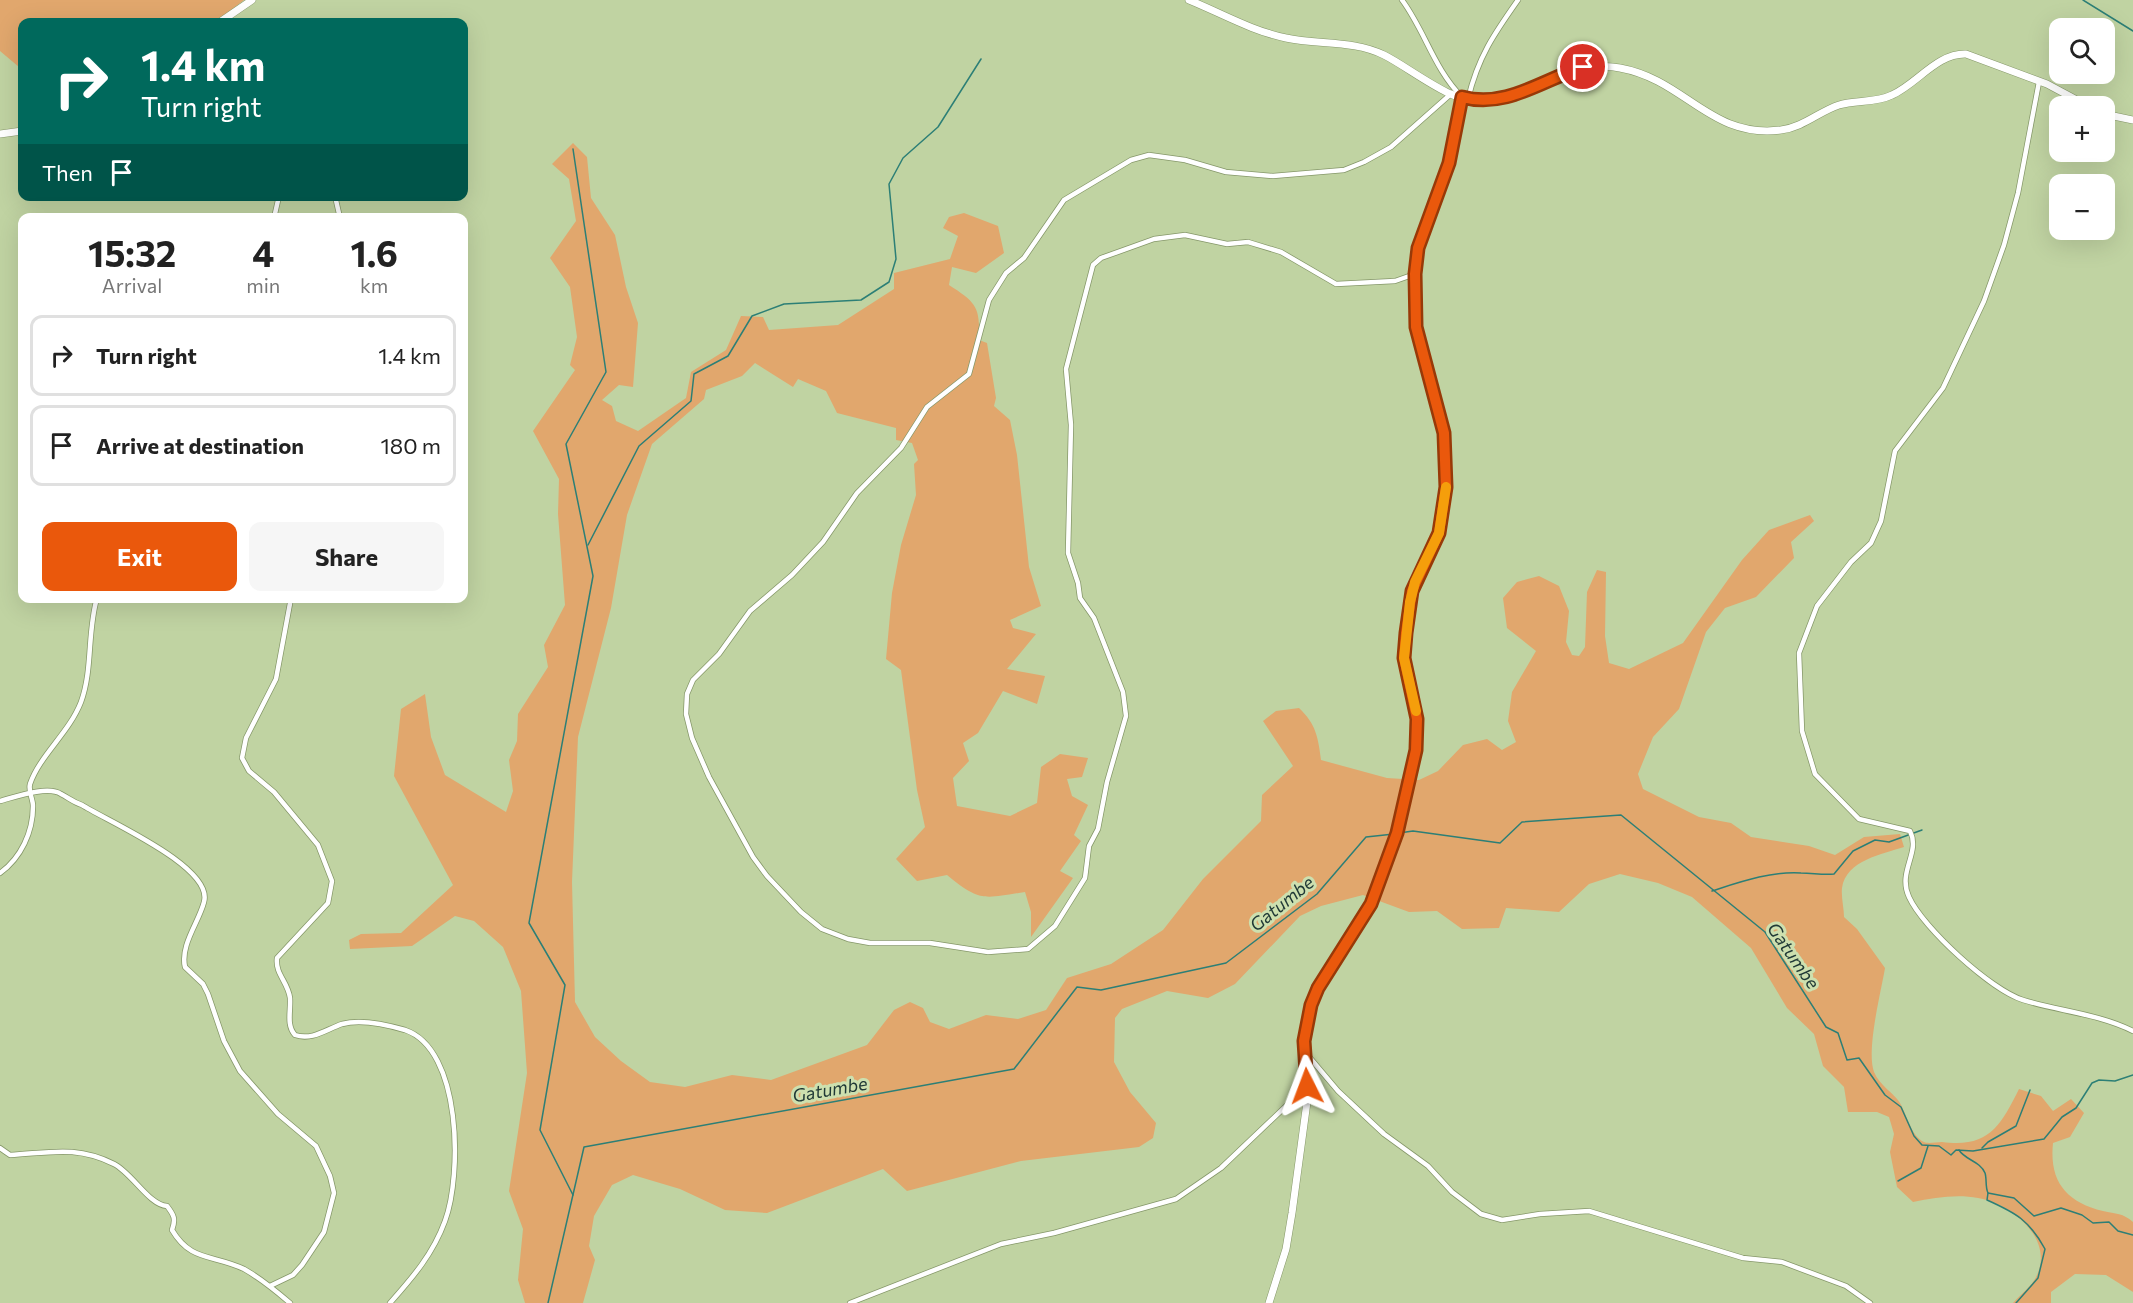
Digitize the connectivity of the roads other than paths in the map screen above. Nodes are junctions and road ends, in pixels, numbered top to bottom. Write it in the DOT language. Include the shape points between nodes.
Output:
graph roads {
  1 [pos="252,0"];
  2 [pos="1189,0"];
  3 [pos="1402,0"];
  4 [pos="1518,0"];
  5 [pos="226,18"];
  6 [pos="2039,82"];
  7 [pos="1452,93"];
  8 [pos="2068,96"];
  9 [pos="1465,98"];
  10 [pos="2115,116"];
  11 [pos="2133,120"];
  12 [pos="18,131"];
  13 [pos="0,134"];
  14 [pos="1415,274"];
  15 [pos="96,603"];
  16 [pos="290,603"];
  17 [pos="32,794"];
  18 [pos="0,801"];
  19 [pos="0,873"];
  20 [pos="2133,1030"];
  21 [pos="1305,1052"];
  22 [pos="1307,1086"];
  23 [pos="0,1148"];
  24 [pos="270,1286"];
  25 [pos="290,1303"];
  26 [pos="390,1303"];
  27 [pos="850,1303"];
  28 [pos="1269,1303"];
  29 [pos="1870,1303"];
  1 -- 5 [label="main road"];
  2 -- 7 [label="main road" via="1272,35 1372,50"];
  3 -- 9 [label="street" via="1444,77"];
  4 -- 9 [label="street" via="1487,44"];
  6 -- 8 [label="main road"];
  6 -- 9 [label="main road" via="1958,54 1941,60 1889,97 1837,106 1797,126 1762,130 1720,122 1668,85 1610,66 1583,67 1499,99 1481,102"];
  6 -- 20 [label="street" via="2018,193 1984,301 1948,380 1895,451 1881,521 1871,543 1817,606 1804,635 1799,653 1802,731 1815,774 1850,813 1867,823 1910,831 1914,842 1905,874 1906,887 1915,908 1938,936 2007,993"];
  7 -- 9 [label="main road"];
  7 -- 14 [label="street" via="1391,147 1344,170 1264,175 1226,172 1149,155 1131,160 1059,205 1024,258 1006,273 989,300 969,374 927,407 901,448 857,493 823,542 750,611 690,686 686,714 709,777 753,857 801,912 822,929 870,944 930,943 1014,952 1028,949 1055,926 1085,878 1088,853 1126,716 1123,692 1094,618 1080,598 1068,554 1071,424 1066,369 1093,265 1101,258 1154,239 1185,235 1227,244 1248,242 1281,252 1336,284 1395,281"];
  9 -- 14 [label="main road" via="1449,163 1418,248"];
  10 -- 11 [label="main road"];
  12 -- 13 [label="main road"];
  14 -- 21 [label="main road" via="1416,327 1444,433 1446,487 1439,533 1412,591 1406,633 1404,658 1417,719 1416,750 1397,833 1371,904 1318,988 1305,1030"];
  15 -- 17 [label="street" via="81,702 62,738 39,766 30,786"];
  16 -- 26 [label="street" via="276,679 242,753 249,771 274,792 318,845 331,876 328,903 277,958 276,969 288,988 290,1028 295,1035 310,1037 344,1023 369,1024 418,1036 431,1050 453,1106 456,1148 446,1219 428,1260"];
  17 -- 18 [label="street"];
  17 -- 19 [label="street" via="32,827 19,854"];
  17 -- 24 [label="street" via="38,790 60,792 176,859 203,889 204,902 186,948 185,967 203,984 240,1071 322,1153 334,1193 324,1232 313,1251 292,1275"];
  21 -- 22 [label="main road"];
  21 -- 29 [label="street" via="1383,1134 1428,1166 1452,1192 1481,1214 1502,1220 1589,1211 1743,1258 1782,1262 1846,1286"];
  22 -- 27 [label="street" via="1221,1168 1176,1199 1001,1244"];
  22 -- 28 [label="main road" via="1289,1235"];
  23 -- 24 [label="street" via="10,1155 72,1150 113,1164 145,1195 167,1206 175,1221 172,1230 187,1250 226,1262"];
  24 -- 25 [label="street"];
}
